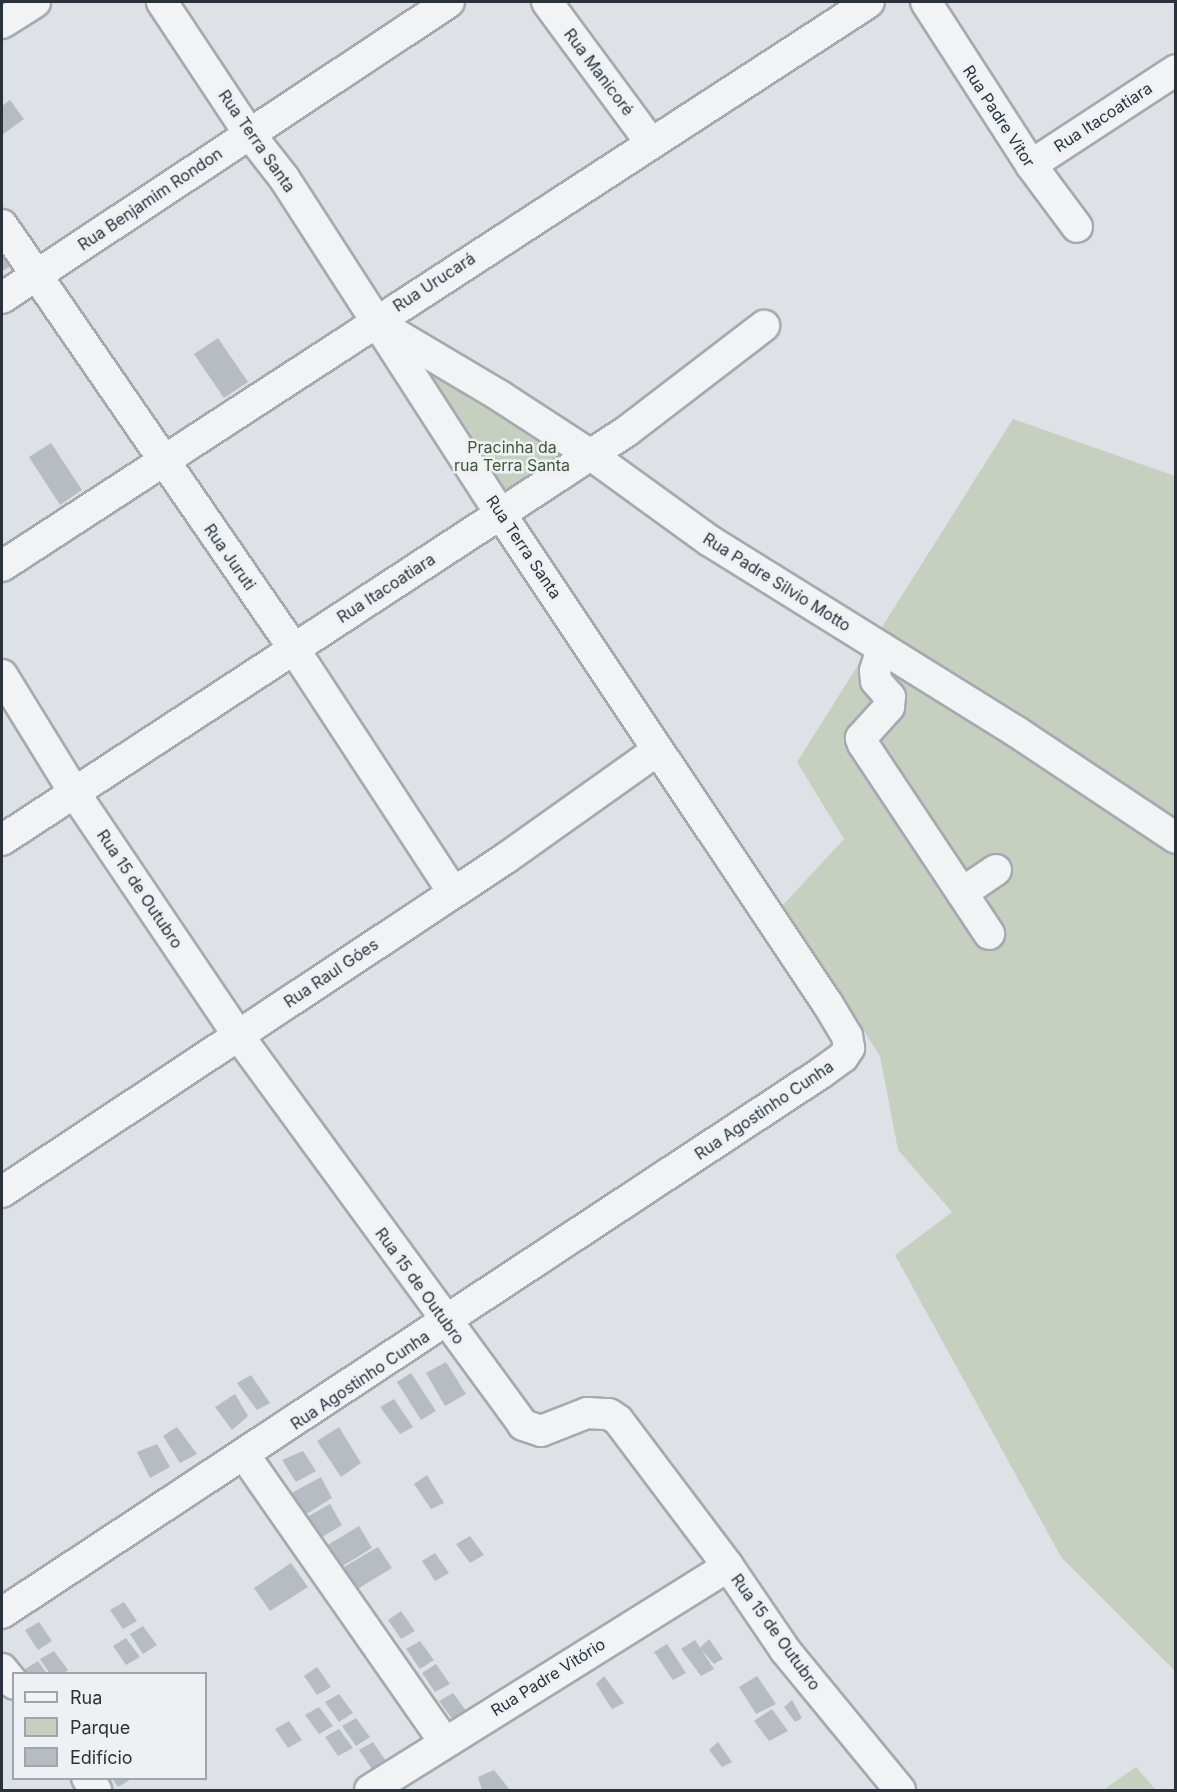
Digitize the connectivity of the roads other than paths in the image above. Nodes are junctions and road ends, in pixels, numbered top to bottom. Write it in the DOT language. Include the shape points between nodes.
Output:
graph roads {
  1 [pos="35,2"];
  2 [pos="162,2"];
  3 [pos="449,2"];
  4 [pos="546,2"];
  5 [pos="869,2"];
  6 [pos="926,2"];
  7 [pos="2,23"];
  8 [pos="1176,70"];
  9 [pos="248,132"];
  10 [pos="651,142"];
  11 [pos="1031,165"];
  12 [pos="2,225"];
  13 [pos="1077,227"];
  14 [pos="35,276"];
  15 [pos="2,298"];
  16 [pos="379,322"];
  17 [pos="764,326"];
  18 [pos="591,455"];
  19 [pos="163,461"];
  20 [pos="500,513"];
  21 [pos="2,566"];
  22 [pos="882,648"];
  23 [pos="294,649"];
  24 [pos="2,675"];
  25 [pos="658,750"];
  26 [pos="74,792"];
  27 [pos="1176,838"];
  28 [pos="2,840"];
  29 [pos="996,870"];
  30 [pos="453,892"];
  31 [pos="962,893"];
  32 [pos="989,934"];
  33 [pos="827,1003"];
  34 [pos="238,1035"];
  35 [pos="2,1192"];
  36 [pos="446,1323"];
  37 [pos="245,1456"];
  38 [pos="728,1566"];
  39 [pos="2,1613"];
  40 [pos="2,1669"];
  41 [pos="12,1682"];
  42 [pos="444,1741"];
  43 [pos="370,1791"];
  44 [pos="900,1791"];
  1 -- 7 [label="street"];
  2 -- 9 [label="street, Rua Terra Santa"];
  3 -- 9 [label="street, Rua Benjamim Rondon"];
  4 -- 10 [label="street, Rua Manicoré"];
  5 -- 10 [label="street, Rua Urucará"];
  6 -- 11 [label="street, Rua Padre Vitor"];
  8 -- 11 [label="street, Rua Itacoatiara"];
  9 -- 14 [label="street, Rua Benjamim Rondon"];
  9 -- 16 [label="street, Rua Terra Santa" via="284,178"];
  10 -- 16 [label="street, Rua Urucará"];
  11 -- 13 [label="street, Rua Padre Vitor"];
  12 -- 14 [label="street, Rua Juruti"];
  14 -- 15 [label="street, Rua Benjamim Rondon"];
  14 -- 19 [label="street, Rua Juruti"];
  16 -- 18 [label="street, Rua Padre Silvio Motto"];
  16 -- 19 [label="street, Rua Urucará"];
  16 -- 20 [label="street, Rua Terra Santa"];
  17 -- 18 [label="street, Rua Itacoatiara" via="695,382"];
  18 -- 20 [label="street, Rua Itacoatiara"];
  18 -- 22 [label="street, Rua Padre Silvio Motto" via="710,541"];
  19 -- 21 [label="street, Rua Urucará"];
  19 -- 23 [label="street, Rua Juruti"];
  20 -- 23 [label="street, Rua Itacoatiara"];
  20 -- 25 [label="street, Rua Terra Santa"];
  22 -- 27 [label="street, Rua Padre Silvio Motto"];
  22 -- 31 [label="street" via="876,681 890,697 889,707 861,738"];
  23 -- 26 [label="street, Rua Itacoatiara"];
  23 -- 30 [label="street, Rua Juruti"];
  24 -- 26 [label="street, Rua 15 de Outubro"];
  25 -- 30 [label="street, Rua Raul Góes"];
  25 -- 33 [label="street, Rua Terra Santa"];
  26 -- 28 [label="street, Rua Itacoatiara"];
  26 -- 34 [label="street, Rua 15 de Outubro"];
  29 -- 31 [label="street"];
  30 -- 34 [label="street, Rua Raul Góes"];
  31 -- 32 [label="street"];
  33 -- 36 [label="street, Rua Agostinho Cunha" via="847,1036 849,1048 843,1057"];
  34 -- 35 [label="street, Rua Raul Góes"];
  34 -- 36 [label="street, Rua 15 de Outubro"];
  36 -- 37 [label="street, Rua Agostinho Cunha"];
  36 -- 38 [label="street, Rua 15 de Outubro" via="531,1431 541,1431 587,1413 609,1414 618,1420"];
  37 -- 39 [label="street, Rua Agostinho Cunha"];
  37 -- 42 [label="street"];
  38 -- 42 [label="street, Rua Padre Vitório"];
  38 -- 44 [label="street, Rua 15 de Outubro" via="785,1650"];
  40 -- 41 [label="street"];
  42 -- 43 [label="street, Rua Padre Vitório"];
}
